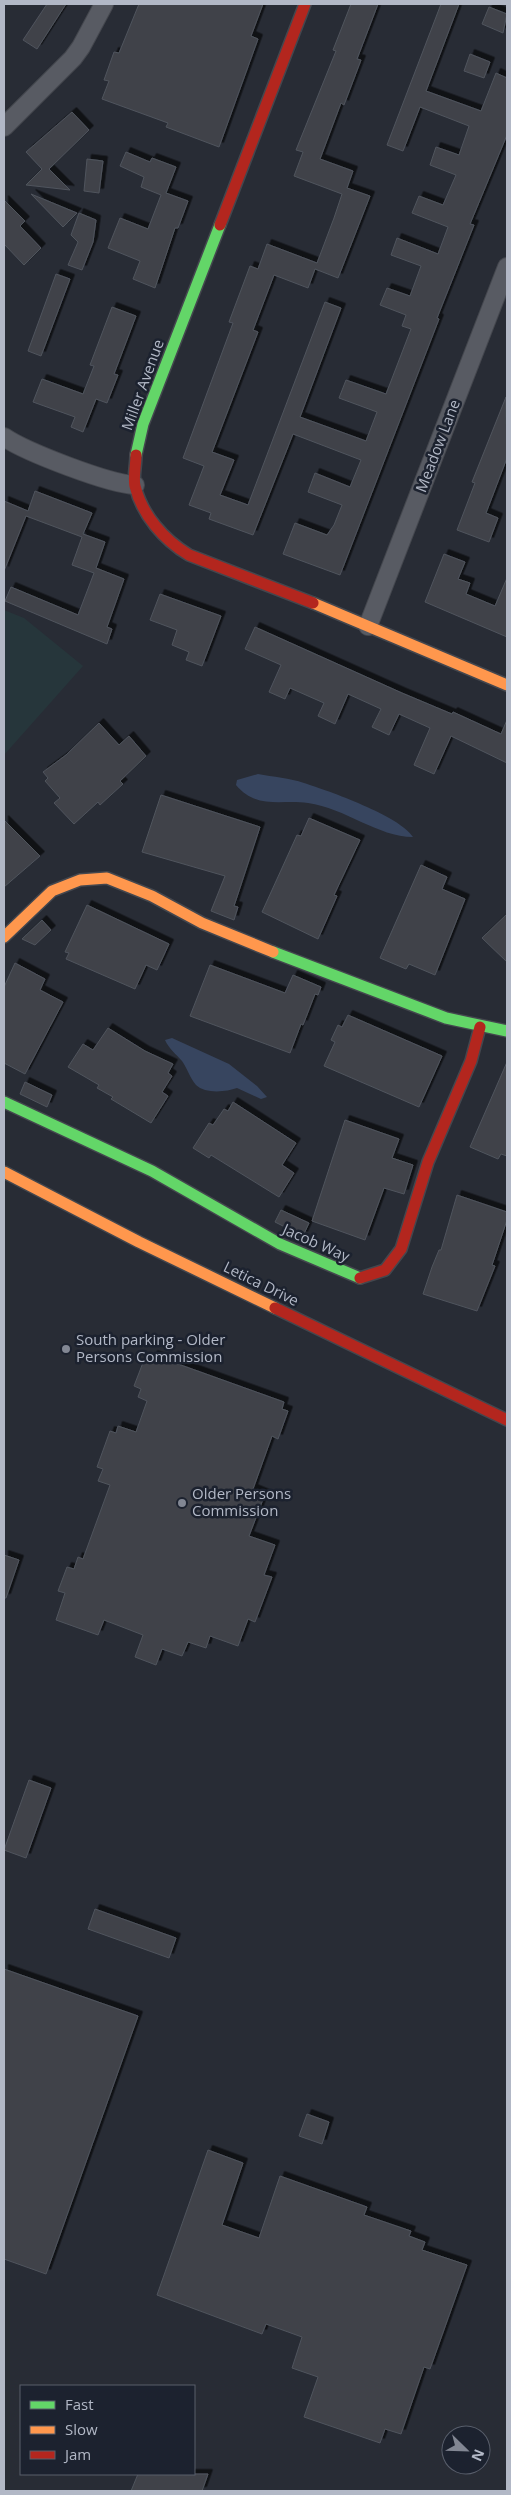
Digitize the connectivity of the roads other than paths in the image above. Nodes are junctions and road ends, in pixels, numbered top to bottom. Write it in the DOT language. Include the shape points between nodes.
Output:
graph roads {
  1 [pos="104,4"];
  2 [pos="304,4"];
  3 [pos="4,127"];
  4 [pos="507,267"];
  5 [pos="4,437"];
  6 [pos="135,485"];
  7 [pos="368,626"];
  8 [pos="507,685"];
  9 [pos="4,936"];
  10 [pos="480,1027"];
  11 [pos="507,1031"];
  12 [pos="4,1102"];
  13 [pos="4,1172"];
  14 [pos="507,1420"];
  1 -- 3 [label="street" via="73,58"];
  2 -- 6 [label="street, Miller Avenue" via="143,424 137,445"];
  4 -- 7 [label="street, Meadow Lane"];
  5 -- 6 [label="street" via="105,479"];
  6 -- 7 [label="street, Miller Avenue" via="147,515 166,539 182,551"];
  7 -- 8 [label="street, Miller Avenue"];
  9 -- 10 [label="street" via="52,891 80,880 107,878 152,896 202,923 322,972 446,1018"];
  10 -- 11 [label="street"];
  10 -- 12 [label="street, Jacob Way" via="470,1061 428,1162 401,1249 385,1270 358,1278 280,1244 152,1172"];
  13 -- 14 [label="street, Letica Drive" via="139,1242"];
}
